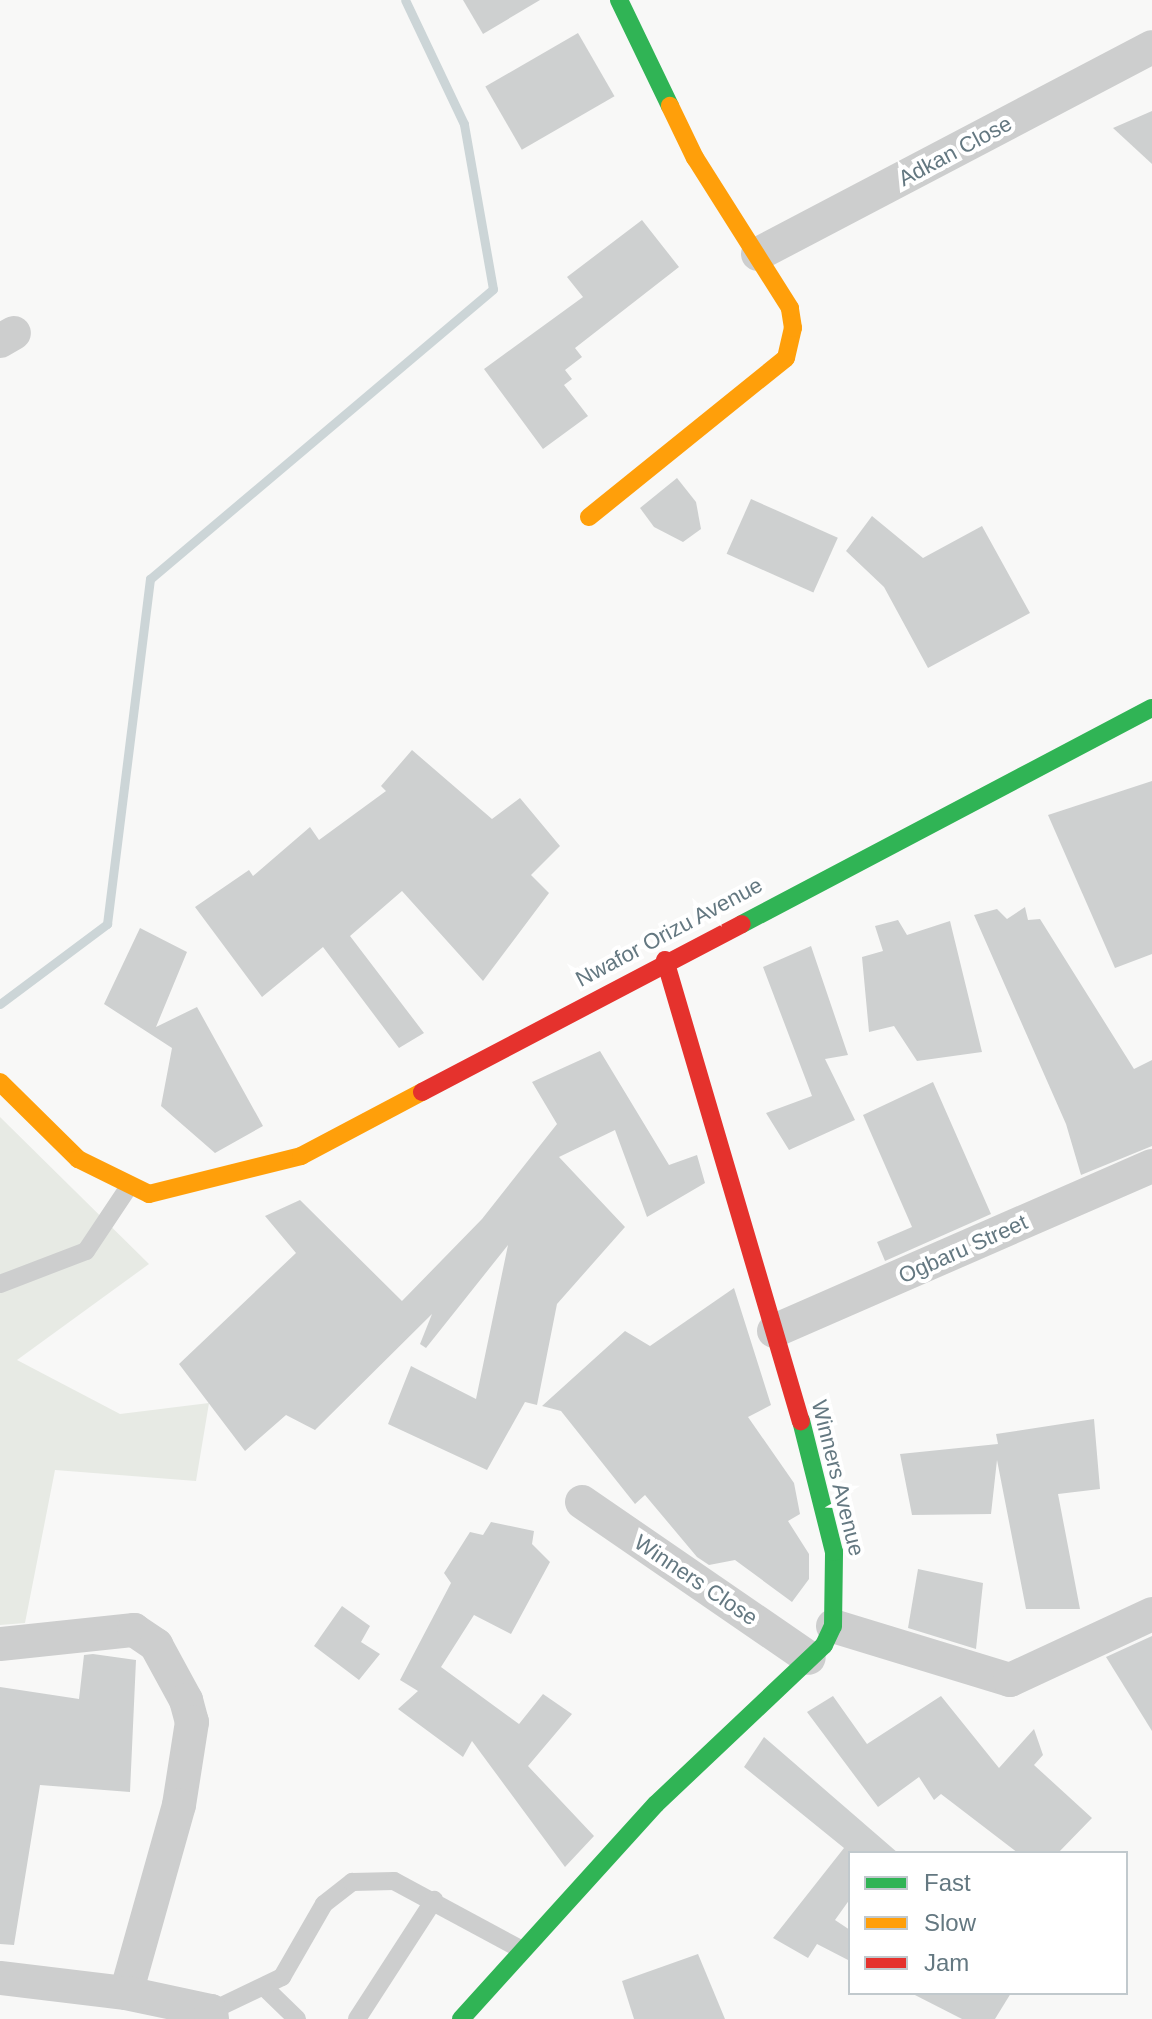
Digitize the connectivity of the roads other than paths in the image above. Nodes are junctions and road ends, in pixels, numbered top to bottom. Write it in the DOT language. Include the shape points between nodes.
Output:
graph roads {
  1 [pos="619,0"];
  2 [pos="1152,47"];
  3 [pos="758,254"];
  4 [pos="589,517"];
  5 [pos="1152,708"];
  6 [pos="665,960"];
  7 [pos="0,1082"];
  8 [pos="1152,1166"];
  9 [pos="128,1188"];
  10 [pos="0,1284"];
  11 [pos="774,1331"];
  12 [pos="582,1502"];
  13 [pos="1152,1614"];
  14 [pos="833,1626"];
  15 [pos="0,1644"];
  16 [pos="809,1658"];
  17 [pos="434,1900"];
  18 [pos="522,1950"];
  19 [pos="0,1978"];
  20 [pos="264,1987"];
  21 [pos="126,1993"];
  22 [pos="211,2015"];
  23 [pos="297,2019"];
  24 [pos="357,2019"];
  25 [pos="461,2019"];
  1 -- 3 [label="street" via="695,158"];
  2 -- 3 [label="street, Adkan Close"];
  3 -- 4 [label="street" via="790,308 793,328 786,358"];
  5 -- 6 [label="street, Nwafor Orizu Avenue"];
  6 -- 9 [label="street, Nwafor Orizu Avenue" via="301,1156 203,1185 149,1194"];
  6 -- 11 [label="street, Winners Avenue"];
  7 -- 9 [label="street" via="78,1159"];
  8 -- 11 [label="street, Ogbaru Street"];
  9 -- 10 [label="lane" via="86,1251"];
  11 -- 14 [label="street, Winners Avenue" via="834,1552"];
  12 -- 16 [label="street, Winners Close"];
  13 -- 14 [label="street" via="1010,1680"];
  14 -- 16 [label="street"];
  15 -- 21 [label="street" via="134,1630 156,1645 186,1700 192,1722 179,1805"];
  16 -- 18 [label="street" via="656,1804"];
  17 -- 18 [label="lane"];
  17 -- 20 [label="lane" via="394,1881 352,1882 324,1904 282,1977"];
  17 -- 24 [label="lane"];
  18 -- 25 [label="street"];
  19 -- 21 [label="street"];
  20 -- 22 [label="lane"];
  20 -- 23 [label="lane"];
  21 -- 22 [label="street"];
}
